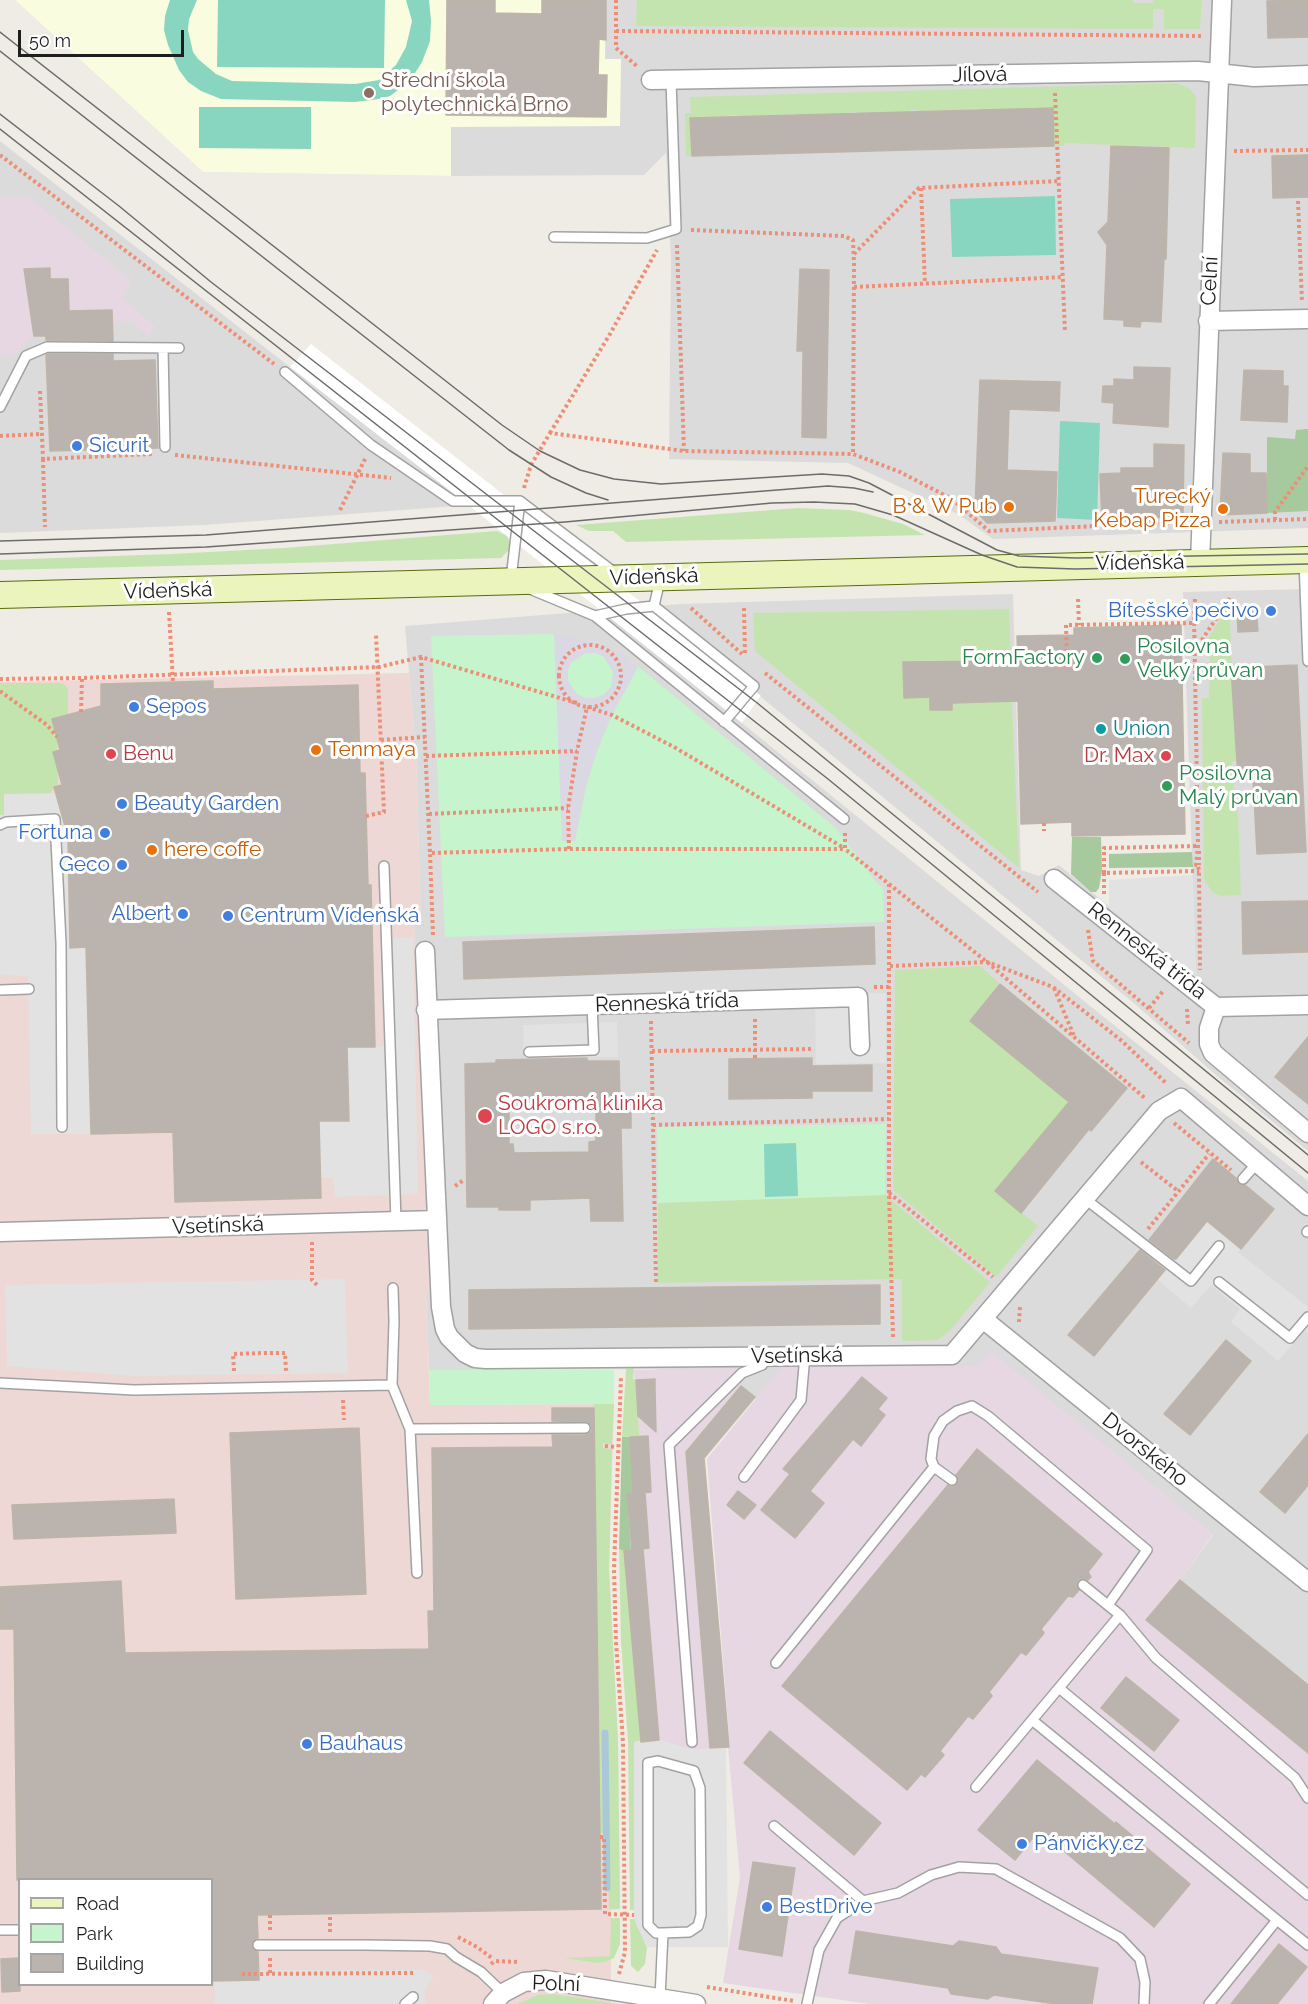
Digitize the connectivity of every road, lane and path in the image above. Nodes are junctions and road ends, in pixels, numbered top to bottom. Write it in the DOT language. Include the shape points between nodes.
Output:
graph roads {
  1 [pos="616,0"];
  2 [pos="1222,0"];
  3 [pos="616,31"];
  4 [pos="1202,36"];
  5 [pos="623,54"];
  6 [pos="1221,73"];
  7 [pos="1308,75"];
  8 [pos="651,80"];
  9 [pos="670,80"];
  10 [pos="1055,84"];
  11 [pos="1216,150"];
  12 [pos="1308,150"];
  13 [pos="0,155"];
  14 [pos="1059,181"];
  15 [pos="921,188"];
  16 [pos="1298,201"];
  17 [pos="676,229"];
  18 [pos="554,237"];
  19 [pos="658,248"];
  20 [pos="854,255"];
  21 [pos="1063,277"];
  22 [pos="925,284"];
  23 [pos="854,287"];
  24 [pos="1302,298"];
  25 [pos="1308,319"];
  26 [pos="1209,321"];
  27 [pos="1065,332"];
  28 [pos="163,348"];
  29 [pos="179,348"];
  30 [pos="285,372"];
  31 [pos="40,391"];
  32 [pos="0,407"];
  33 [pos="550,433"];
  34 [pos="41,434"];
  35 [pos="0,436"];
  36 [pos="371,445"];
  37 [pos="165,451"];
  38 [pos="684,451"];
  39 [pos="154,454"];
  40 [pos="853,454"];
  41 [pos="43,459"];
  42 [pos="1308,466"];
  43 [pos="359,475"];
  44 [pos="425,481"];
  45 [pos="520,501"];
  46 [pos="340,510"];
  47 [pos="1308,519"];
  48 [pos="1275,520"];
  49 [pos="1201,522"];
  50 [pos="45,527"];
  51 [pos="1306,560"];
  52 [pos="1200,562"];
  53 [pos="661,577"];
  54 [pos="621,578"];
  55 [pos="511,581"];
  56 [pos="168,591"];
  57 [pos="0,596"];
  58 [pos="1195,598"];
  59 [pos="1230,598"];
  60 [pos="1078,599"];
  61 [pos="654,606"];
  62 [pos="691,608"];
  63 [pos="744,608"];
  64 [pos="596,616"];
  65 [pos="1194,623"];
  66 [pos="1079,625"];
  67 [pos="376,634"];
  68 [pos="1067,648"];
  69 [pos="1074,648"];
  70 [pos="1194,651"];
  71 [pos="745,656"];
  72 [pos="421,657"];
  73 [pos="1308,661"];
  74 [pos="1067,664"];
  75 [pos="1075,664"];
  76 [pos="1050,666"];
  77 [pos="379,667"];
  78 [pos="735,671"];
  79 [pos="763,671"];
  80 [pos="171,674"];
  81 [pos="82,678"];
  82 [pos="0,679"];
  83 [pos="173,682"];
  84 [pos="0,691"];
  85 [pos="577,703"];
  86 [pos="587,707"];
  87 [pos="81,712"];
  88 [pos="724,722"];
  89 [pos="425,737"];
  90 [pos="57,738"];
  91 [pos="380,740"];
  92 [pos="577,751"];
  93 [pos="426,756"];
  94 [pos="568,808"];
  95 [pos="429,814"];
  96 [pos="366,816"];
  97 [pos="844,819"];
  98 [pos="1044,823"];
  99 [pos="0,825"];
  100 [pos="1044,831"];
  101 [pos="1198,848"];
  102 [pos="569,849"];
  103 [pos="845,849"];
  104 [pos="430,853"];
  105 [pos="384,866"];
  106 [pos="1199,871"];
  107 [pos="1104,873"];
  108 [pos="1054,879"];
  109 [pos="889,884"];
  110 [pos="1041,895"];
  111 [pos="1105,902"];
  112 [pos="1088,929"];
  113 [pos="429,948"];
  114 [pos="987,962"];
  115 [pos="890,966"];
  116 [pos="869,987"];
  117 [pos="890,987"];
  118 [pos="1053,987"];
  119 [pos="1167,987"];
  120 [pos="29,989"];
  121 [pos="0,990"];
  122 [pos="1191,995"];
  123 [pos="754,1000"];
  124 [pos="592,1005"];
  125 [pos="1308,1005"];
  126 [pos="1216,1007"];
  127 [pos="1149,1008"];
  128 [pos="426,1010"];
  129 [pos="651,1013"];
  130 [pos="1074,1037"];
  131 [pos="860,1046"];
  132 [pos="755,1049"];
  133 [pos="813,1049"];
  134 [pos="652,1051"];
  135 [pos="529,1052"];
  136 [pos="755,1058"];
  137 [pos="1145,1098"];
  138 [pos="1181,1098"];
  139 [pos="1138,1107"];
  140 [pos="1166,1116"];
  141 [pos="889,1119"];
  142 [pos="653,1125"];
  143 [pos="62,1127"];
  144 [pos="1166,1129"];
  145 [pos="1308,1133"];
  146 [pos="1146,1152"];
  147 [pos="1210,1153"];
  148 [pos="1139,1160"];
  149 [pos="1257,1163"];
  150 [pos="1132,1168"];
  151 [pos="1243,1179"];
  152 [pos="464,1180"];
  153 [pos="450,1191"];
  154 [pos="1178,1191"];
  155 [pos="889,1193"];
  156 [pos="1084,1198"];
  157 [pos="1308,1206"];
  158 [pos="437,1220"];
  159 [pos="396,1221"];
  160 [pos="0,1232"];
  161 [pos="1138,1242"];
  162 [pos="1219,1246"];
  163 [pos="312,1247"];
  164 [pos="1219,1282"];
  165 [pos="656,1283"];
  166 [pos="318,1286"];
  167 [pos="393,1288"];
  168 [pos="1007,1289"];
  169 [pos="1021,1303"];
  170 [pos="1308,1317"];
  171 [pos="983,1319"];
  172 [pos="1021,1329"];
  173 [pos="805,1355"];
  174 [pos="894,1355"];
  175 [pos="762,1356"];
  176 [pos="621,1358"];
  177 [pos="0,1383"];
  178 [pos="392,1385"];
  179 [pos="585,1428"];
  180 [pos="410,1429"];
  181 [pos="605,1446"];
  182 [pos="617,1447"];
  183 [pos="934,1467"];
  184 [pos="744,1477"];
  185 [pos="952,1480"];
  186 [pos="417,1573"];
  187 [pos="1308,1582"];
  188 [pos="1083,1585"];
  189 [pos="1108,1605"];
  190 [pos="1120,1615"];
  191 [pos="776,1663"];
  192 [pos="1059,1688"];
  193 [pos="1032,1720"];
  194 [pos="692,1742"];
  195 [pos="976,1787"];
  196 [pos="1308,1798"];
  197 [pos="774,1826"];
  198 [pos="600,1837"];
  199 [pos="1308,1895"];
  200 [pos="863,1901"];
  201 [pos="625,1915"];
  202 [pos="634,1915"];
  203 [pos="1277,1920"];
  204 [pos="0,1930"];
  205 [pos="18,1930"];
  206 [pos="663,1933"];
  207 [pos="258,1945"];
  208 [pos="1308,1945"];
  209 [pos="413,1973"];
  210 [pos="242,1974"];
  211 [pos="615,1990"];
  212 [pos="413,1997"];
  213 [pos="660,1998"];
  214 [pos="498,1999"];
  215 [pos="405,2004"];
  216 [pos="696,2004"];
  217 [pos="807,2004"];
  218 [pos="1144,2004"];
  219 [pos="1209,2004"];
  1 -- 3 [label="path"];
  2 -- 6 [label="street, Celní"];
  3 -- 4 [label="path"];
  3 -- 5 [label="path" via="616,48"];
  6 -- 7 [label="street, Jílová" via="1254,77"];
  6 -- 9 [label="street, Jílová"];
  6 -- 11 [label="street, Celní"];
  8 -- 9 [label="street, Jílová"];
  9 -- 17 [label="lane"];
  10 -- 14 [label="path"];
  11 -- 12 [label="path"];
  11 -- 26 [label="street, Celní"];
  13 -- 30 [label="path"];
  14 -- 15 [label="path"];
  14 -- 21 [label="path"];
  15 -- 20 [label="path"];
  15 -- 22 [label="path"];
  16 -- 24 [label="path"];
  17 -- 18 [label="lane" via="647,238"];
  17 -- 20 [label="path" via="844,236 853,240"];
  17 -- 38 [label="path"];
  19 -- 33 [label="path"];
  20 -- 23 [label="path"];
  21 -- 22 [label="path"];
  21 -- 27 [label="path"];
  22 -- 23 [label="path"];
  23 -- 40 [label="path"];
  25 -- 26 [label="street"];
  26 -- 49 [label="street, Celní"];
  28 -- 29 [label="lane"];
  28 -- 32 [label="lane" via="47,347 26,356"];
  28 -- 37 [label="lane"];
  30 -- 36 [label="lane"];
  31 -- 34 [label="path"];
  33 -- 38 [label="path"];
  33 -- 45 [label="path" via="531,465"];
  34 -- 35 [label="path"];
  34 -- 41 [label="path"];
  36 -- 43 [label="path"];
  36 -- 44 [label="lane"];
  37 -- 43 [label="path"];
  38 -- 40 [label="path"];
  39 -- 41 [label="path"];
  40 -- 49 [label="path" via="900,472 952,500 989,531"];
  41 -- 50 [label="path"];
  42 -- 48 [label="path" via="1275,512"];
  43 -- 44 [label="path"];
  43 -- 46 [label="path"];
  44 -- 45 [label="lane" via="453,501"];
  45 -- 54 [label="lane"];
  45 -- 55 [label="lane"];
  47 -- 48 [label="path"];
  48 -- 49 [label="path"];
  49 -- 52 [label="street, Celní"];
  51 -- 52 [label="main road, Vídeňská"];
  51 -- 73 [label="lane"];
  52 -- 53 [label="main road, Vídeňská"];
  53 -- 54 [label="main road, Vídeňská"];
  53 -- 61 [label="lane"];
  54 -- 55 [label="main road, Vídeňská"];
  55 -- 56 [label="main road, Vídeňská"];
  55 -- 64 [label="lane"];
  56 -- 57 [label="main road, Vídeňská"];
  56 -- 80 [label="path"];
  58 -- 65 [label="path"];
  59 -- 70 [label="path"];
  60 -- 66 [label="path"];
  61 -- 64 [label="lane"];
  61 -- 78 [label="lane"];
  62 -- 71 [label="path"];
  63 -- 71 [label="path"];
  64 -- 88 [label="lane"];
  65 -- 66 [label="path"];
  65 -- 70 [label="path"];
  66 -- 68 [label="path" via="1066,626"];
  67 -- 77 [label="path"];
  68 -- 69 [label="path"];
  68 -- 74 [label="path"];
  70 -- 101 [label="path"];
  71 -- 78 [label="path"];
  72 -- 77 [label="path"];
  72 -- 85 [label="path"];
  72 -- 89 [label="path"];
  74 -- 75 [label="path"];
  74 -- 76 [label="path"];
  77 -- 80 [label="path"];
  77 -- 91 [label="path"];
  78 -- 88 [label="lane" via="754,686"];
  79 -- 110 [label="path"];
  80 -- 81 [label="path"];
  80 -- 83 [label="path"];
  81 -- 82 [label="path"];
  81 -- 87 [label="path"];
  84 -- 90 [label="path" via="47,725"];
  85 -- 86 [label="path"];
  85 -- 86 [label="path" via="568,698 559,679 564,658 577,648 602,647 620,666 620,684 607,701"];
  86 -- 92 [label="path"];
  86 -- 103 [label="path" via="612,715 674,747"];
  88 -- 97 [label="lane"];
  89 -- 91 [label="path"];
  89 -- 93 [label="path"];
  91 -- 96 [label="path" via="384,812"];
  92 -- 93 [label="path"];
  92 -- 94 [label="path"];
  93 -- 95 [label="path"];
  94 -- 95 [label="path"];
  94 -- 102 [label="path"];
  95 -- 104 [label="path"];
  97 -- 103 [label="path"];
  98 -- 100 [label="path"];
  99 -- 143 [label="lane" via="55,819 62,943"];
  101 -- 106 [label="path"];
  101 -- 107 [label="path" via="1104,848"];
  102 -- 103 [label="path"];
  102 -- 104 [label="path"];
  103 -- 109 [label="path"];
  104 -- 113 [label="path"];
  105 -- 159 [label="lane"];
  106 -- 107 [label="path"];
  106 -- 122 [label="path" via="1200,976"];
  107 -- 111 [label="path"];
  108 -- 122 [label="street, Renneská třída"];
  109 -- 114 [label="path"];
  109 -- 115 [label="path"];
  112 -- 127 [label="path" via="1093,961"];
  113 -- 128 [label="street, Vsetínská"];
  114 -- 115 [label="path"];
  114 -- 118 [label="path"];
  114 -- 130 [label="path"];
  115 -- 117 [label="path"];
  116 -- 117 [label="path"];
  117 -- 141 [label="path"];
  118 -- 130 [label="path"];
  118 -- 138 [label="path" via="1122,1041"];
  119 -- 127 [label="path"];
  120 -- 121 [label="lane"];
  122 -- 126 [label="street, Renneská třída"];
  122 -- 127 [label="path" via="1188,1042"];
  123 -- 124 [label="street, Renneská třída"];
  123 -- 131 [label="street, Renneská třída" via="858,997"];
  123 -- 132 [label="path"];
  124 -- 128 [label="street, Renneská třída"];
  124 -- 135 [label="lane" via="594,1050"];
  125 -- 126 [label="street"];
  126 -- 145 [label="street, Renneská třída" via="1209,1028 1213,1053"];
  128 -- 158 [label="street, Vsetínská"];
  129 -- 134 [label="path"];
  130 -- 137 [label="path"];
  132 -- 133 [label="path"];
  132 -- 134 [label="path"];
  132 -- 136 [label="path"];
  134 -- 142 [label="path"];
  137 -- 139 [label="path"];
  137 -- 140 [label="path"];
  138 -- 140 [label="street"];
  138 -- 149 [label="street"];
  140 -- 144 [label="path"];
  140 -- 156 [label="street, Vsetínská"];
  141 -- 142 [label="path"];
  141 -- 155 [label="path"];
  142 -- 165 [label="path"];
  146 -- 148 [label="path"];
  147 -- 154 [label="path"];
  148 -- 150 [label="path"];
  148 -- 154 [label="path"];
  149 -- 151 [label="lane"];
  149 -- 157 [label="street"];
  152 -- 153 [label="path"];
  154 -- 161 [label="path"];
  155 -- 168 [label="path"];
  155 -- 174 [label="path"];
  156 -- 161 [label="lane"];
  156 -- 168 [label="street, Vsetínská"];
  158 -- 159 [label="street, Vsetínská"];
  158 -- 176 [label="street, Vsetínská" via="445,1329 465,1353 486,1359"];
  159 -- 160 [label="street, Vsetínská"];
  161 -- 162 [label="lane" via="1191,1281"];
  163 -- 166 [label="path" via="312,1280"];
  164 -- 170 [label="lane" via="1290,1338"];
  167 -- 178 [label="lane"];
  168 -- 171 [label="street, Vsetínská"];
  169 -- 172 [label="path"];
  171 -- 174 [label="street, Vsetínská" via="952,1355"];
  171 -- 187 [label="street, Dvorského"];
  173 -- 174 [label="street, Vsetínská"];
  173 -- 175 [label="street, Vsetínská"];
  173 -- 184 [label="lane" via="801,1400"];
  175 -- 176 [label="street, Vsetínská"];
  175 -- 194 [label="lane" via="762,1365 742,1373 669,1445"];
  176 -- 182 [label="path"];
  177 -- 178 [label="lane" via="134,1390"];
  178 -- 180 [label="lane"];
  179 -- 180 [label="lane"];
  180 -- 186 [label="lane"];
  181 -- 182 [label="path"];
  182 -- 201 [label="path" via="614,1569 623,1742"];
  183 -- 185 [label="lane"];
  183 -- 189 [label="lane" via="933,1436 944,1421 972,1406 988,1416 1147,1550"];
  183 -- 191 [label="lane"];
  188 -- 189 [label="lane"];
  189 -- 190 [label="lane"];
  190 -- 192 [label="lane"];
  190 -- 196 [label="lane" via="1156,1658 1295,1778"];
  192 -- 193 [label="lane"];
  192 -- 199 [label="lane"];
  193 -- 195 [label="lane"];
  193 -- 203 [label="lane"];
  197 -- 200 [label="lane"];
  198 -- 201 [label="path" via="604,1837 605,1914"];
  200 -- 217 [label="lane" via="837,1918 819,1950"];
  200 -- 218 [label="lane" via="898,1893 931,1875 959,1867 996,1869 1120,1938 1140,1959"];
  201 -- 202 [label="path"];
  201 -- 211 [label="path" via="625,1952"];
  203 -- 208 [label="lane"];
  203 -- 219 [label="lane"];
  204 -- 205 [label="lane"];
  206 -- 206 [label="lane" via="656,1933 648,1925 648,1763 658,1761 694,1771 700,1788 701,1915 698,1926 689,1932"];
  206 -- 213 [label="lane"];
  207 -- 214 [label="lane" via="447,1949 481,1972"];
  209 -- 210 [label="path"];
  211 -- 213 [label="street, Polní"];
  211 -- 214 [label="street, Polní" via="546,1980 524,1982"];
  212 -- 215 [label="lane"];
  213 -- 216 [label="street, Polní"];
}
